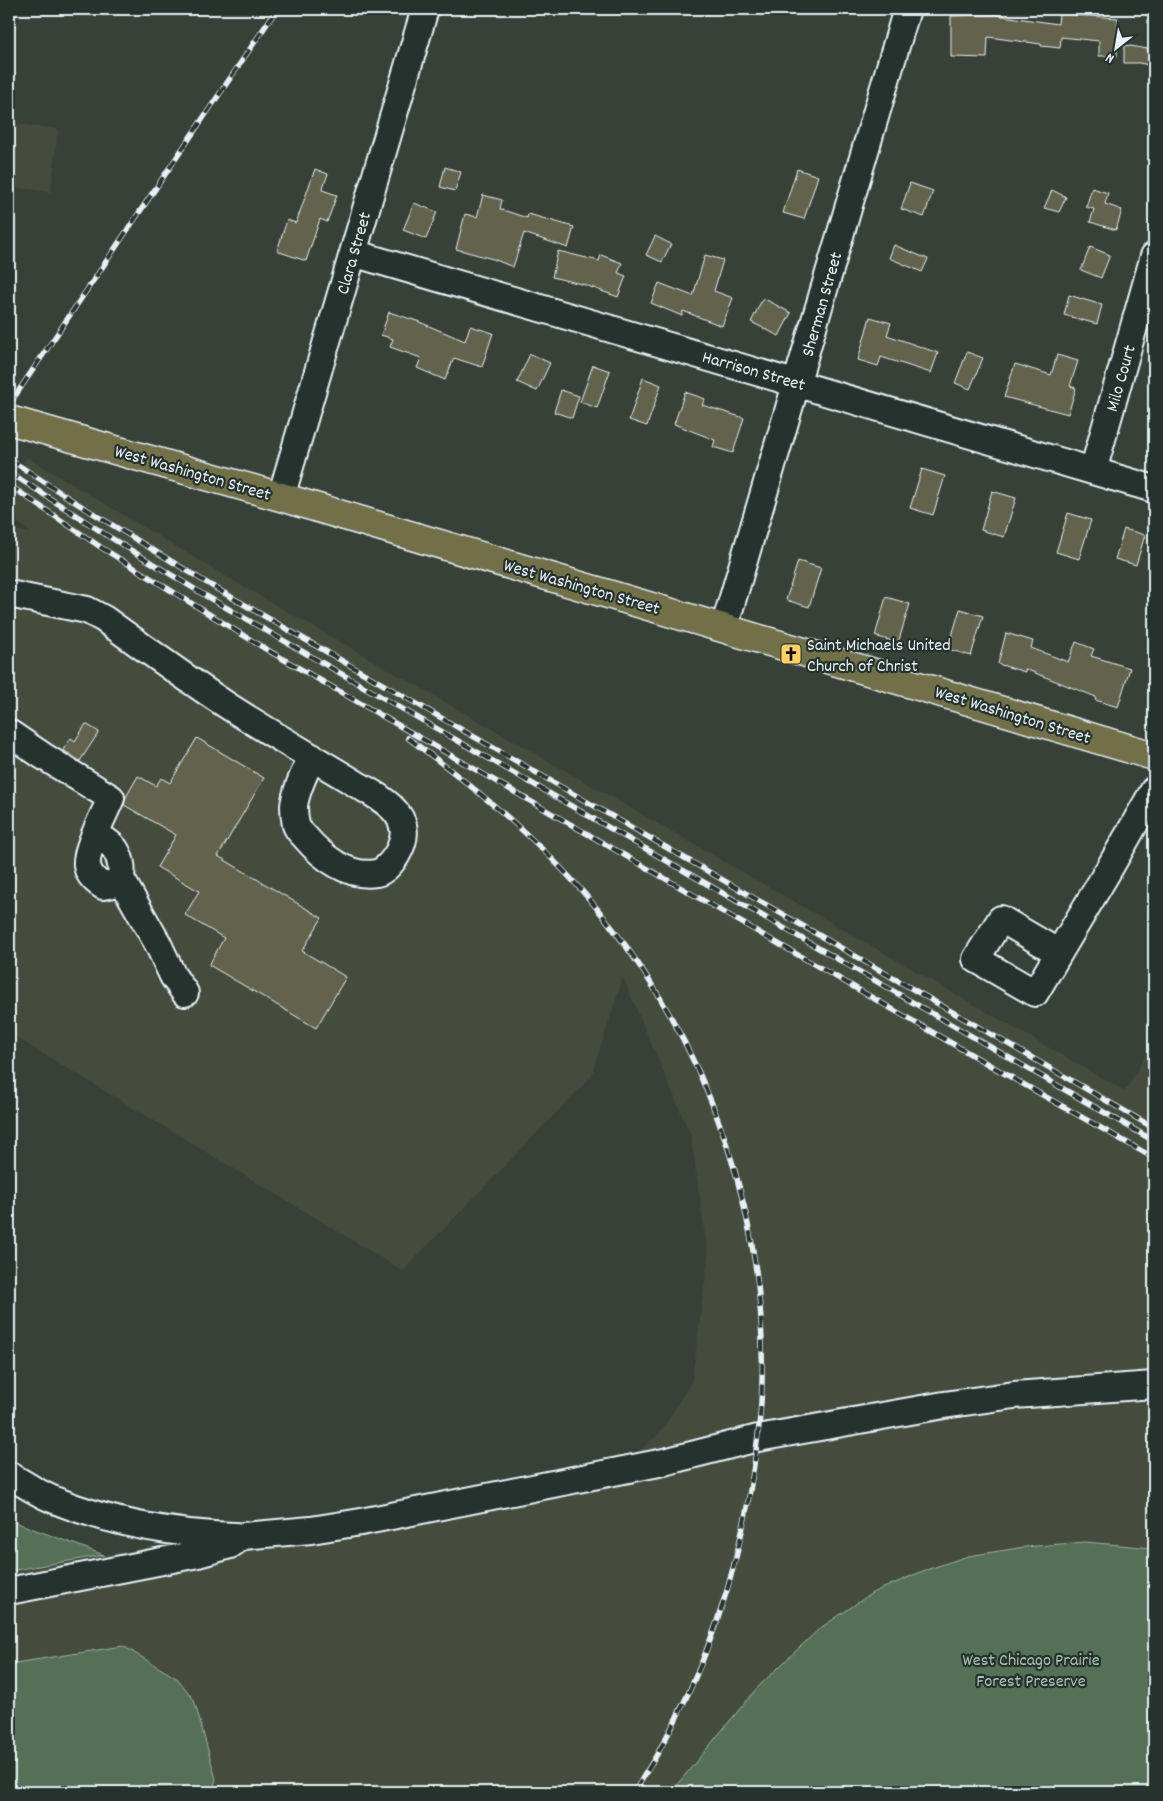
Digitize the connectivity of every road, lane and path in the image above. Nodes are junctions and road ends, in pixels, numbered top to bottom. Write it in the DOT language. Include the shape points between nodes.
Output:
graph roads {
  1 [pos="425,9"];
  2 [pos="907,9"];
  3 [pos="353,253"];
  4 [pos="1154,256"];
  5 [pos="798,383"];
  6 [pos="9,420"];
  7 [pos="1093,471"];
  8 [pos="1154,489"];
  9 [pos="281,497"];
  10 [pos="9,594"];
  11 [pos="724,628"];
  12 [pos="9,733"];
  13 [pos="1154,756"];
  14 [pos="312,757"];
  15 [pos="1154,790"];
  16 [pos="1059,953"];
  17 [pos="185,993"];
  18 [pos="1154,1385"];
  19 [pos="9,1475"];
  20 [pos="243,1536"];
  21 [pos="9,1591"];
  1 -- 3 [label="street, Clara Street"];
  2 -- 5 [label="street, Sherman Street"];
  3 -- 5 [label="street, Harrison Street"];
  3 -- 9 [label="street, Clara Street"];
  4 -- 7 [label="street, Milo Court"];
  5 -- 7 [label="street, Harrison Street"];
  5 -- 11 [label="street, Sherman Street"];
  6 -- 9 [label="main road, West Washington Street"];
  7 -- 8 [label="street, Harrison Street"];
  9 -- 11 [label="main road, West Washington Street"];
  10 -- 14 [label="street" via="87,610 104,619 225,704"];
  11 -- 13 [label="main road, West Washington Street"];
  12 -- 17 [label="street" via="111,798 90,846 87,864 93,879 103,886 120,878"];
  14 -- 14 [label="street" via="294,807 296,827 313,847 342,867 362,874 378,873 391,863 400,849 402,820 387,802"];
  15 -- 16 [label="street"];
  18 -- 20 [label="street" via="1014,1395 944,1405 758,1438 664,1462 361,1522"];
  19 -- 20 [label="street" via="51,1498 103,1517 203,1535"];
  20 -- 21 [label="street" via="230,1545 198,1554"];
}
